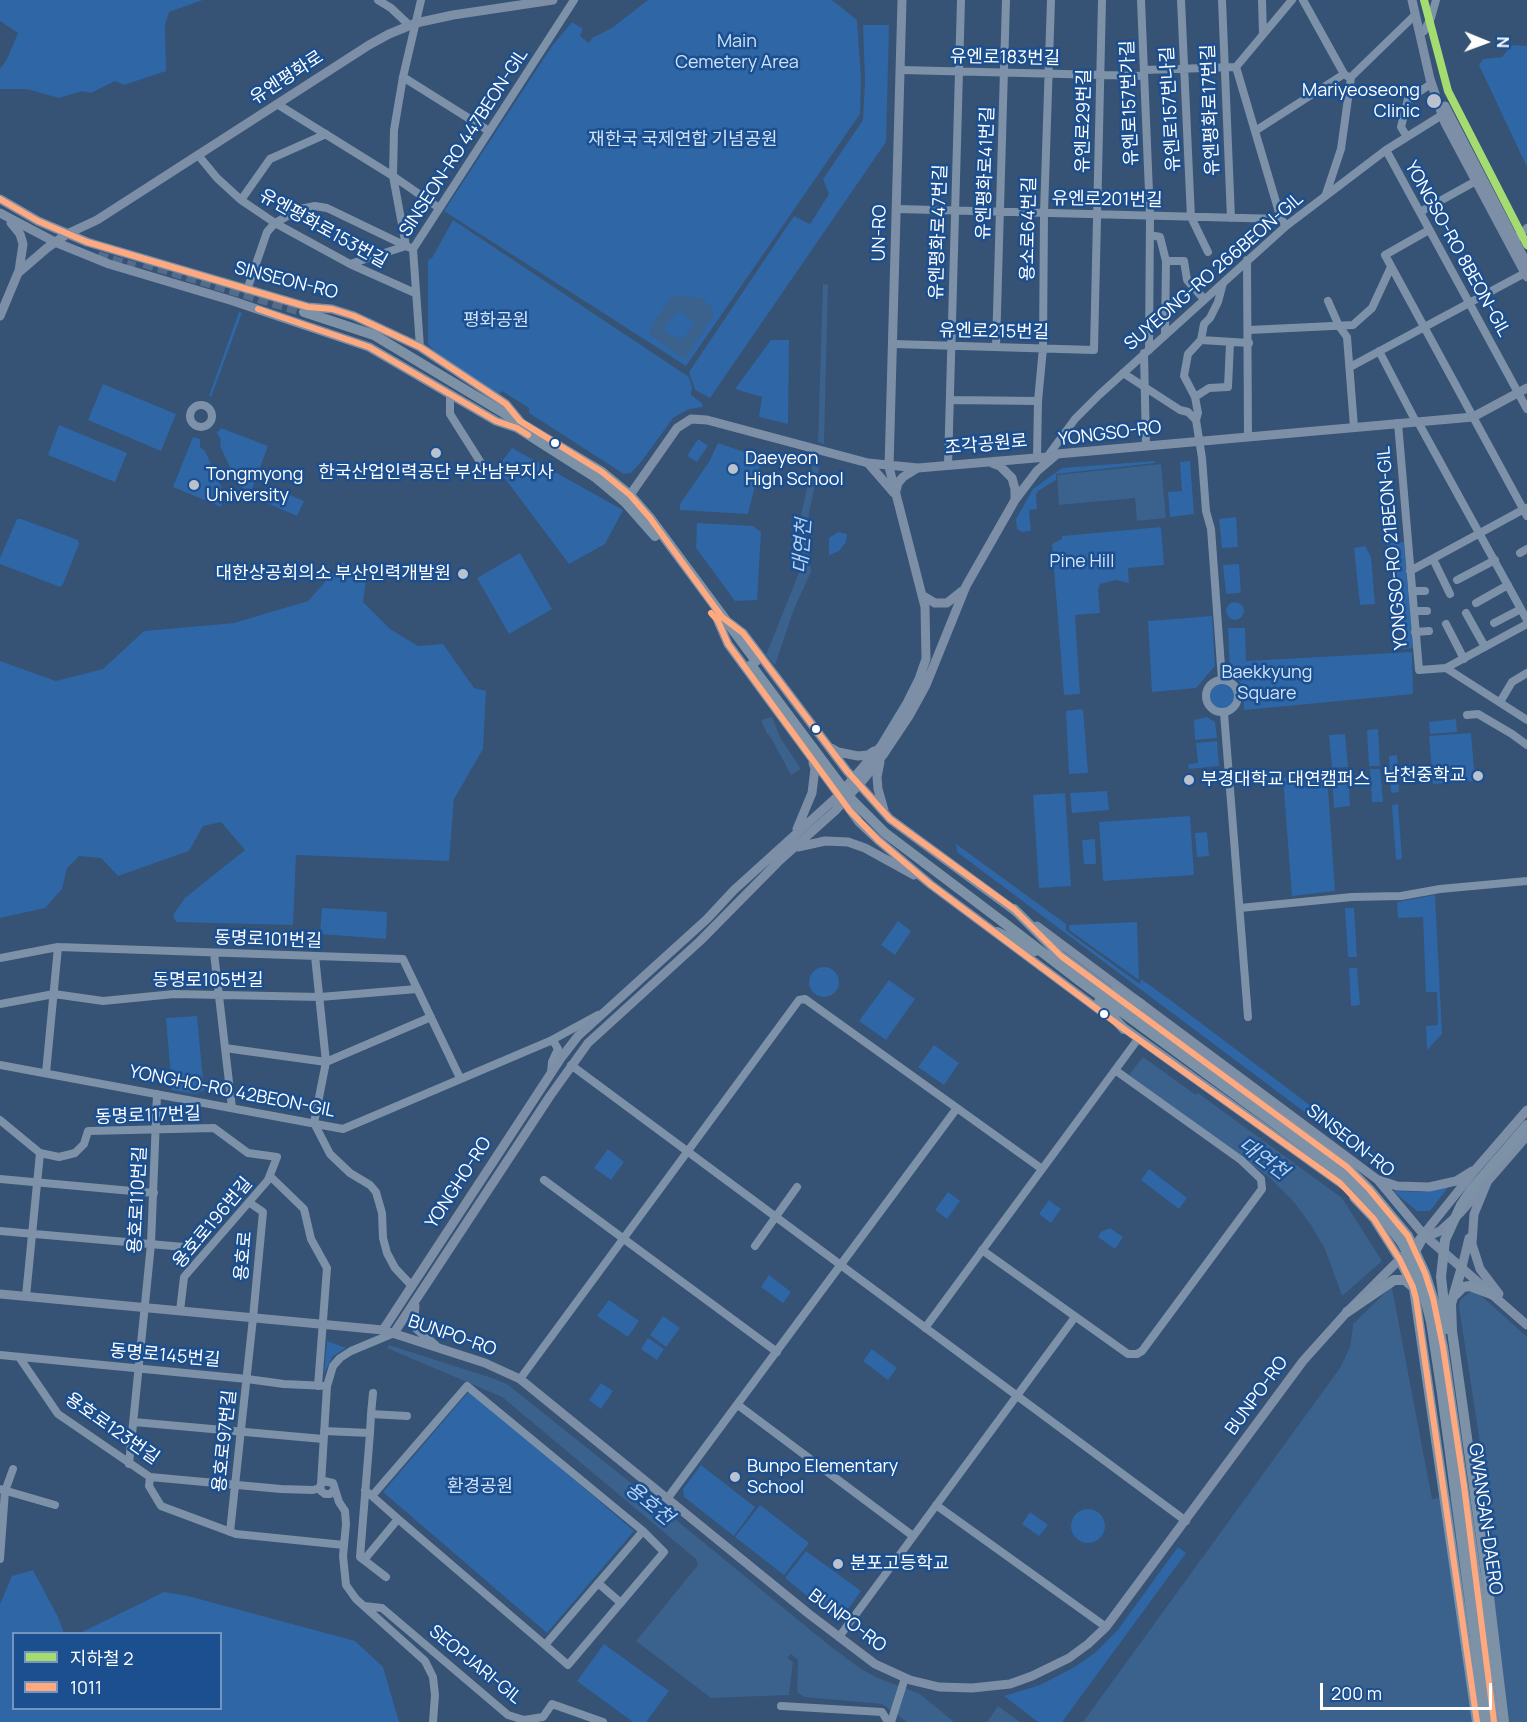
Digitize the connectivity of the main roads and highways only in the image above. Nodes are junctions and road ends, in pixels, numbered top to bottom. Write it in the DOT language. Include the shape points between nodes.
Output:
graph roads {
  1 [pos="545,0"];
  2 [pos="554,0"];
  3 [pos="903,0"];
  4 [pos="1412,0"];
  5 [pos="1418,0"];
  6 [pos="0,198"];
  7 [pos="1,214"];
  8 [pos="67,234"];
  9 [pos="55,243"];
  10 [pos="1526,271"];
  11 [pos="18,273"];
  12 [pos="303,315"];
  13 [pos="0,316"];
  14 [pos="1523,390"];
  15 [pos="519,425"];
  16 [pos="1052,455"];
  17 [pos="987,462"];
  18 [pos="868,463"];
  19 [pos="889,467"];
  20 [pos="918,468"];
  21 [pos="630,495"];
  22 [pos="896,495"];
  23 [pos="1015,501"];
  24 [pos="966,586"];
  25 [pos="923,596"];
  26 [pos="720,619"];
  27 [pos="828,746"];
  28 [pos="882,751"];
  29 [pos="811,758"];
  30 [pos="856,782"];
  31 [pos="843,796"];
  32 [pos="830,804"];
  33 [pos="808,805"];
  34 [pos="890,819"];
  35 [pos="789,839"];
  36 [pos="793,849"];
  37 [pos="930,884"];
  38 [pos="1008,916"];
  39 [pos="707,919"];
  40 [pos="997,933"];
  41 [pos="700,941"];
  42 [pos="674,949"];
  43 [pos="1058,959"];
  44 [pos="669,969"];
  45 [pos="1084,979"];
  46 [pos="1141,1004"];
  47 [pos="1124,1029"];
  48 [pos="1527,1110"];
  49 [pos="1527,1125"];
  50 [pos="1527,1136"];
  51 [pos="1476,1169"];
  52 [pos="1378,1180"];
  53 [pos="1488,1180"];
  54 [pos="1340,1183"];
  55 [pos="1457,1193"];
  56 [pos="1469,1202"];
  57 [pos="1472,1227"];
  58 [pos="1424,1234"];
  59 [pos="1400,1260"];
  60 [pos="426,1264"];
  61 [pos="1462,1267"];
  62 [pos="1392,1275"];
  63 [pos="1413,1287"];
  64 [pos="422,1293"];
  65 [pos="0,1294"];
  66 [pos="1494,1295"];
  67 [pos="1416,1299"];
  68 [pos="1452,1300"];
  69 [pos="416,1302"];
  70 [pos="1347,1312"];
  71 [pos="1516,1314"];
  72 [pos="1435,1322"];
  73 [pos="1527,1325"];
  74 [pos="383,1330"];
  75 [pos="394,1333"];
  76 [pos="1452,1333"];
  77 [pos="1423,1338"];
  78 [pos="438,1348"];
  79 [pos="1448,1379"];
  80 [pos="1477,1722"];
  81 [pos="1486,1722"];
  82 [pos="1494,1722"];
  83 [pos="1504,1722"];
  1 -- 2 [label="main road, 유엔평화로"];
  1 -- 8 [label="main road, 유엔평화로" via="413,24 369,45 97,220"];
  3 -- 19 [label="main road, UN-RO"];
  4 -- 10 [label="main road" via="1442,115"];
  5 -- 10 [label="main road" via="1436,80 1448,113"];
  6 -- 8 [label="main road, SINSEON-RO" via="38,222"];
  7 -- 9 [label="main road, SINSEON-RO"];
  7 -- 11 [label="main road" via="14,226 23,244"];
  8 -- 9 [label="main road, 유엔평화로"];
  8 -- 15 [label="main road, SINSEON-RO" via="248,290 341,312 420,347 506,404"];
  9 -- 11 [label="main road, 유엔평화로"];
  9 -- 15 [label="main road, SINSEON-RO" via="369,347 496,421"];
  11 -- 13 [label="main road"];
  12 -- 15 [label="highway, SINSEON-RO" via="374,335"];
  14 -- 16 [label="main road, YONGSO-RO" via="1473,417"];
  15 -- 21 [label="highway" via="602,472"];
  15 -- 26 [label="highway" via="625,501"];
  16 -- 17 [label="main road, 조각공원로"];
  16 -- 23 [label="main road, YONGSO-RO"];
  17 -- 20 [label="main road, 조각공원로"];
  17 -- 23 [label="main road" via="1006,471 1016,489"];
  18 -- 19 [label="main road, 조각공원로"];
  18 -- 21 [label="main road, 조각공원로" via="692,419 677,428"];
  18 -- 22 [label="main road"];
  19 -- 20 [label="main road, 조각공원로"];
  19 -- 22 [label="main road, UN-RO"];
  20 -- 22 [label="main road" via="898,483"];
  21 -- 26 [label="highway"];
  22 -- 25 [label="main road"];
  23 -- 24 [label="main road, YONGSO-RO"];
  24 -- 25 [label="main road" via="947,603 935,603"];
  24 -- 28 [label="main road, YONGSO-RO" via="926,686"];
  25 -- 28 [label="main road, YONGSO-RO" via="926,660"];
  26 -- 27 [label="main road, SINSEON-RO" via="743,633"];
  26 -- 29 [label="main road" via="728,644"];
  26 -- 38 [label="highway" via="856,795 889,828"];
  27 -- 28 [label="main road" via="858,756"];
  27 -- 30 [label="main road, SINSEON-RO"];
  28 -- 30 [label="main road, YONGSO-RO"];
  28 -- 34 [label="main road" via="878,789 882,808"];
  29 -- 31 [label="main road"];
  29 -- 33 [label="main road" via="814,778"];
  30 -- 31 [label="main road, YONGSO-RO"];
  30 -- 34 [label="main road, SINSEON-RO"];
  31 -- 32 [label="main road, YONGHO-RO"];
  31 -- 36 [label="main road, YONGHO-RO"];
  31 -- 37 [label="main road" via="878,840"];
  32 -- 33 [label="main road"];
  32 -- 35 [label="main road, YONGHO-RO"];
  33 -- 35 [label="main road" via="800,826"];
  34 -- 38 [label="main road, SINSEON-RO"];
  35 -- 39 [label="main road, YONGHO-RO"];
  36 -- 37 [label="main road" via="825,841 848,842"];
  36 -- 41 [label="main road, YONGHO-RO"];
  37 -- 40 [label="main road, SINSEON-RO"];
  38 -- 43 [label="highway"];
  38 -- 46 [label="main road, SINSEON-RO"];
  39 -- 41 [label="main road" via="715,920"];
  39 -- 42 [label="main road, YONGHO-RO"];
  40 -- 43 [label="highway"];
  40 -- 47 [label="main road, SINSEON-RO"];
  41 -- 44 [label="main road, YONGHO-RO"];
  42 -- 44 [label="main road" via="662,967"];
  42 -- 60 [label="main road, YONGHO-RO" via="578,1036"];
  43 -- 45 [label="highway"];
  44 -- 64 [label="main road, YONGHO-RO" via="588,1043 571,1065"];
  45 -- 46 [label="highway"];
  45 -- 47 [label="highway"];
  45 -- 72 [label="highway, bridge" via="1347,1167 1414,1247 1425,1274"];
  46 -- 52 [label="main road, SINSEON-RO"];
  47 -- 54 [label="main road, SINSEON-RO"];
  48 -- 51 [label="main road"];
  49 -- 79 [label="highway, bridge" via="1461,1204 1445,1240 1442,1277"];
  50 -- 53 [label="main road"];
  51 -- 52 [label="main road" via="1456,1181 1429,1187 1397,1186"];
  51 -- 55 [label="main road"];
  52 -- 58 [label="main road, SINSEON-RO"];
  53 -- 56 [label="main road"];
  53 -- 57 [label="main road"];
  54 -- 58 [label="main road, SINSEON-RO"];
  54 -- 59 [label="main road" via="1374,1219"];
  55 -- 56 [label="main road" via="1456,1204"];
  55 -- 58 [label="main road"];
  56 -- 58 [label="main road" via="1440,1231"];
  57 -- 61 [label="main road"];
  57 -- 71 [label="main road" via="1474,1256 1480,1269"];
  58 -- 59 [label="main road"];
  58 -- 61 [label="main road"];
  58 -- 67 [label="highway" via="1413,1255"];
  59 -- 62 [label="main road"];
  59 -- 63 [label="highway"];
  60 -- 64 [label="main road" via="418,1290"];
  60 -- 74 [label="main road, YONGHO-RO"];
  61 -- 66 [label="main road"];
  61 -- 68 [label="highway"];
  62 -- 63 [label="highway"];
  62 -- 70 [label="highway"];
  63 -- 67 [label="highway"];
  64 -- 69 [label="main road, YONGHO-RO"];
  65 -- 74 [label="main road"];
  66 -- 68 [label="highway" via="1467,1286"];
  66 -- 71 [label="main road"];
  67 -- 77 [label="highway"];
  68 -- 76 [label="highway"];
  69 -- 75 [label="main road, YONGHO-RO"];
  69 -- 78 [label="main road" via="415,1324"];
  70 -- 78 [label="main road, BUNPO-RO" via="1304,1361 1106,1627 1069,1658 1032,1676 1010,1684 972,1688 903,1682 839,1637 520,1379"];
  71 -- 73 [label="main road"];
  72 -- 79 [label="highway, GWANGAN-DAERO, bridge"];
  72 -- 81 [label="highway, GWANGAN-DAERO, bridge"];
  74 -- 75 [label="main road, BUNPO-RO"];
  75 -- 78 [label="main road, BUNPO-RO"];
  76 -- 77 [label="highway" via="1440,1346"];
  76 -- 83 [label="highway"];
  77 -- 80 [label="highway"];
  79 -- 82 [label="highway, GWANGAN-DAERO, bridge"];
}
